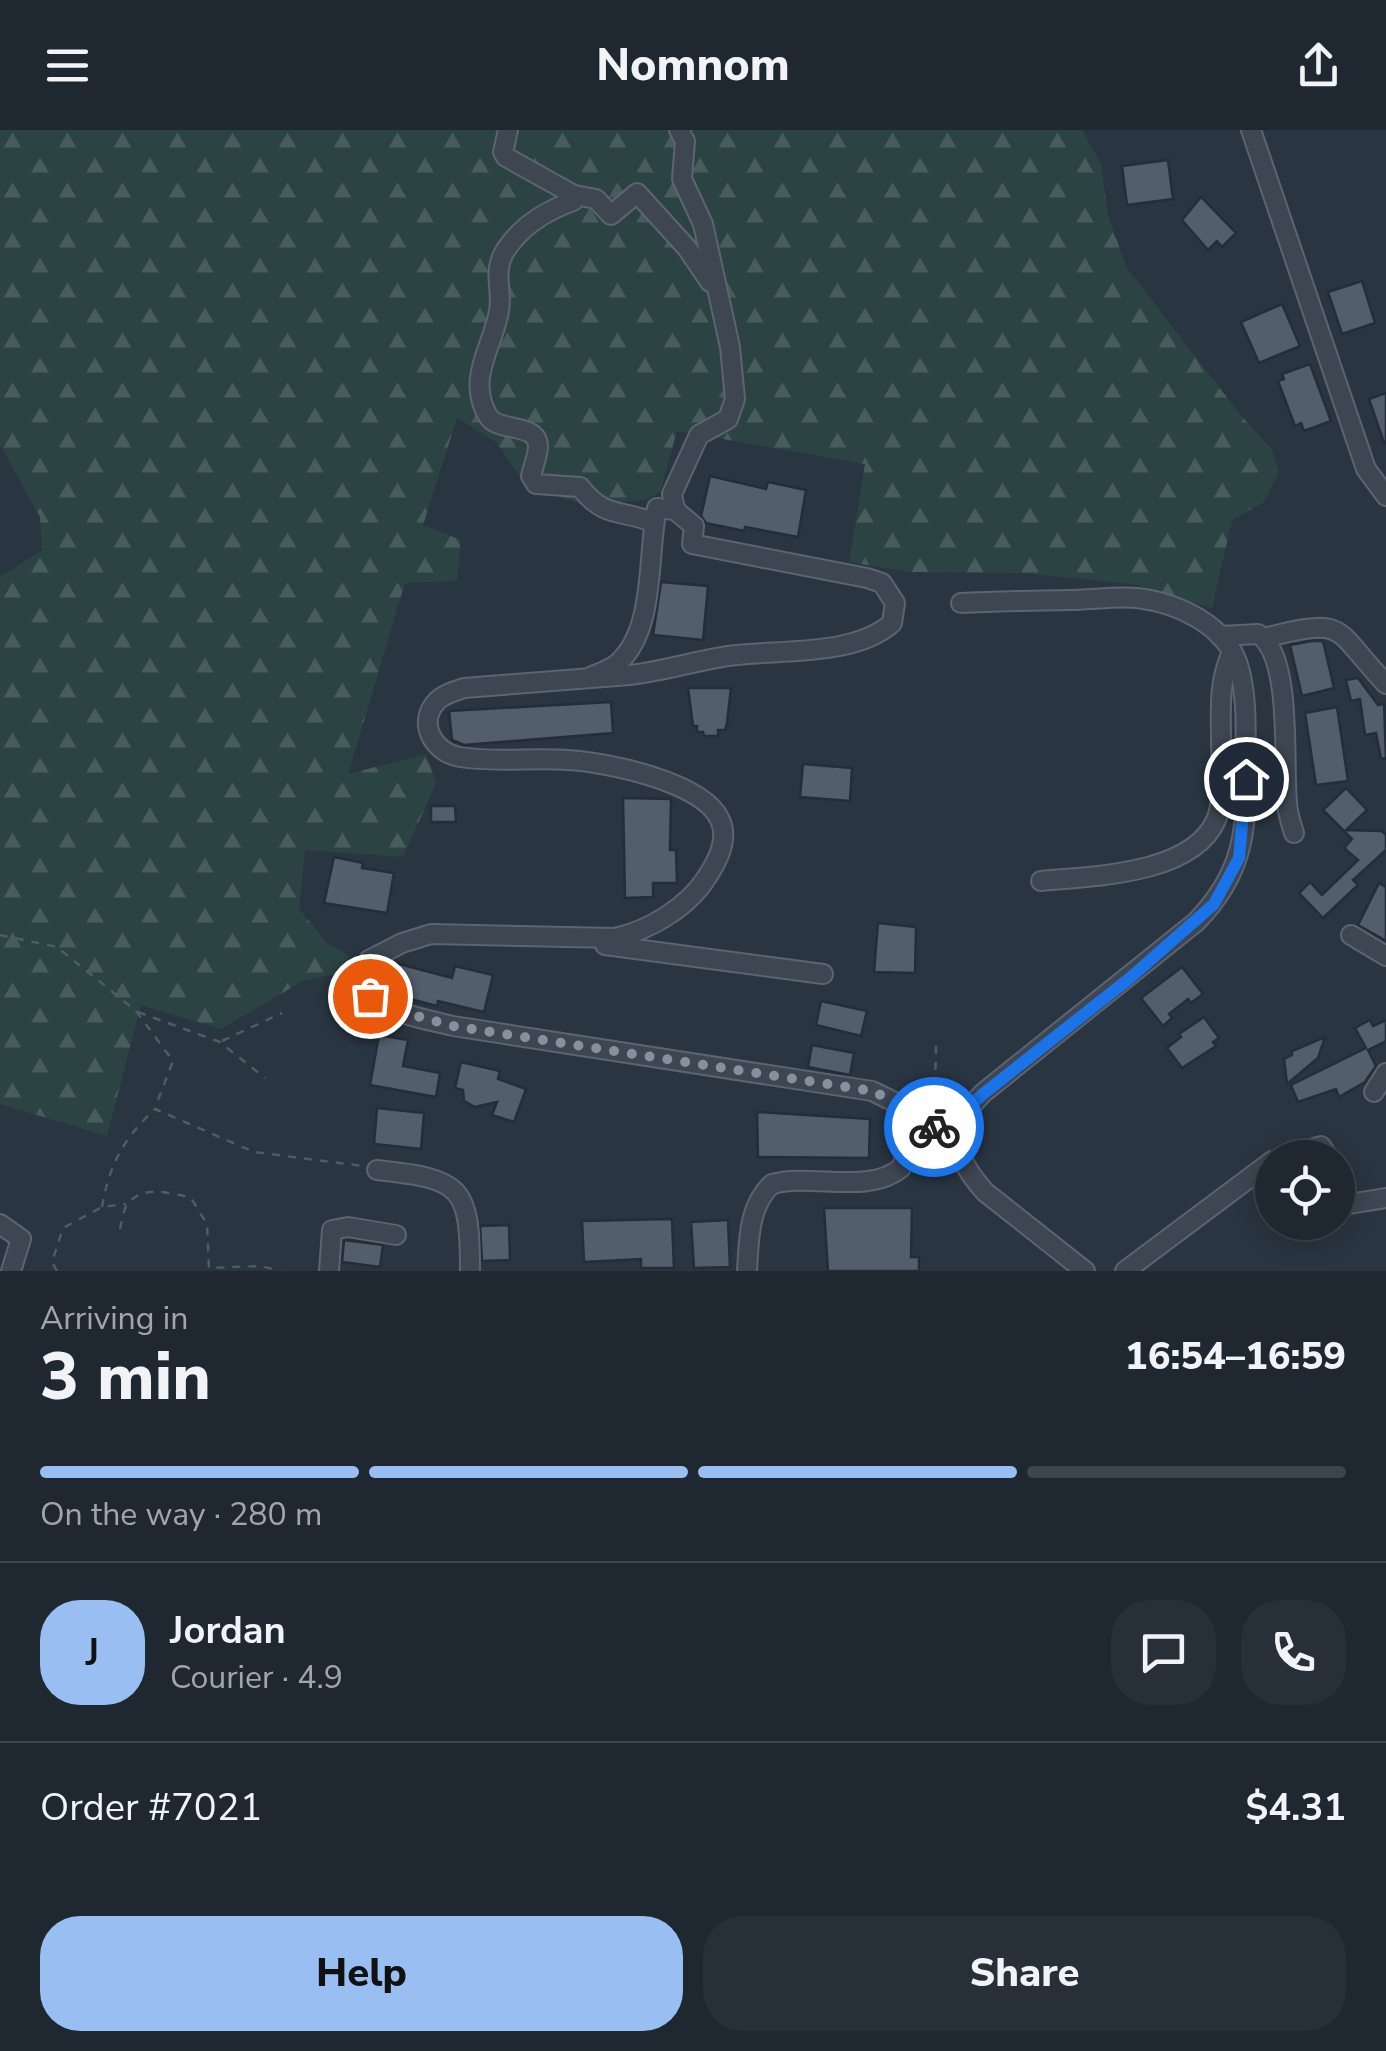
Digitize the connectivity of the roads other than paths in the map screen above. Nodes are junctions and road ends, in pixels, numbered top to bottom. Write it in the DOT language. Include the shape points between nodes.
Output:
graph roads {
  1 [pos="508,130"];
  2 [pos="679,130"];
  3 [pos="1250,130"];
  4 [pos="574,195"];
  5 [pos="715,289"];
  6 [pos="1386,496"];
  7 [pos="675,510"];
  8 [pos="654,523"];
  9 [pos="960,603"];
  10 [pos="1220,636"];
  11 [pos="1264,638"];
  12 [pos="1232,652"];
  13 [pos="590,677"];
  14 [pos="1386,684"];
  15 [pos="1294,833"];
  16 [pos="1041,882"];
  17 [pos="1352,935"];
  18 [pos="570,939"];
  19 [pos="1386,956"];
  20 [pos="823,974"];
  21 [pos="1386,1073"];
  22 [pos="1374,1092"];
  23 [pos="895,1102"];
  24 [pos="956,1141"];
  25 [pos="377,1170"];
  26 [pos="1255,1174"];
  27 [pos="1386,1198"];
  28 [pos="1355,1203"];
  29 [pos="0,1224"];
  30 [pos="396,1235"];
  31 [pos="1081,1269"];
  32 [pos="12,1271"];
  33 [pos="329,1271"];
  34 [pos="470,1271"];
  35 [pos="746,1271"];
  36 [pos="1125,1271"];
  1 -- 4 [label="street" via="506,157"];
  2 -- 5 [label="street" via="682,179 703,224"];
  3 -- 6 [label="street" via="1366,470"];
  4 -- 5 [label="street" via="596,199 611,215 637,194"];
  4 -- 8 [label="street" via="540,216 505,251 496,277 500,308 480,364 483,401 494,423 535,437 536,484 580,488 610,512"];
  5 -- 7 [label="street" via="734,399 728,419 700,436 672,494"];
  7 -- 8 [label="street" via="657,508"];
  7 -- 13 [label="street" via="694,526 692,544 882,584 895,603 892,623 861,642"];
  8 -- 13 [label="street" via="643,624 616,665"];
  9 -- 10 [label="street" via="1137,598 1178,608"];
  10 -- 11 [label="street"];
  10 -- 12 [label="street"];
  11 -- 14 [label="street" via="1315,626 1337,630"];
  11 -- 15 [label="street" via="1278,669 1286,804"];
  12 -- 16 [label="street" via="1221,675 1218,818 1205,838 1127,873"];
  12 -- 24 [label="street" via="1246,716 1246,779 1243,839 1228,883 1196,922 969,1107"];
  13 -- 18 [label="street" via="464,688 434,703 428,721 436,747 456,757 623,768 687,792 718,816 720,854 692,896 629,936"];
  17 -- 19 [label="street"];
  18 -- 20 [label="street"];
  18 -- 23 [label="street" via="431,934 373,958 364,983 388,1008 453,1026 872,1091"];
  21 -- 22 [label="street"];
  23 -- 24 [label="street"];
  23 -- 35 [label="street" via="910,1142 901,1168 882,1179 772,1184 758,1199"];
  24 -- 31 [label="street" via="985,1192"];
  25 -- 34 [label="street" via="427,1177 456,1190 468,1212"];
  26 -- 36 [label="street"];
  27 -- 28 [label="street"];
  29 -- 32 [label="street" via="22,1238"];
  30 -- 33 [label="street" via="332,1230"];
}
